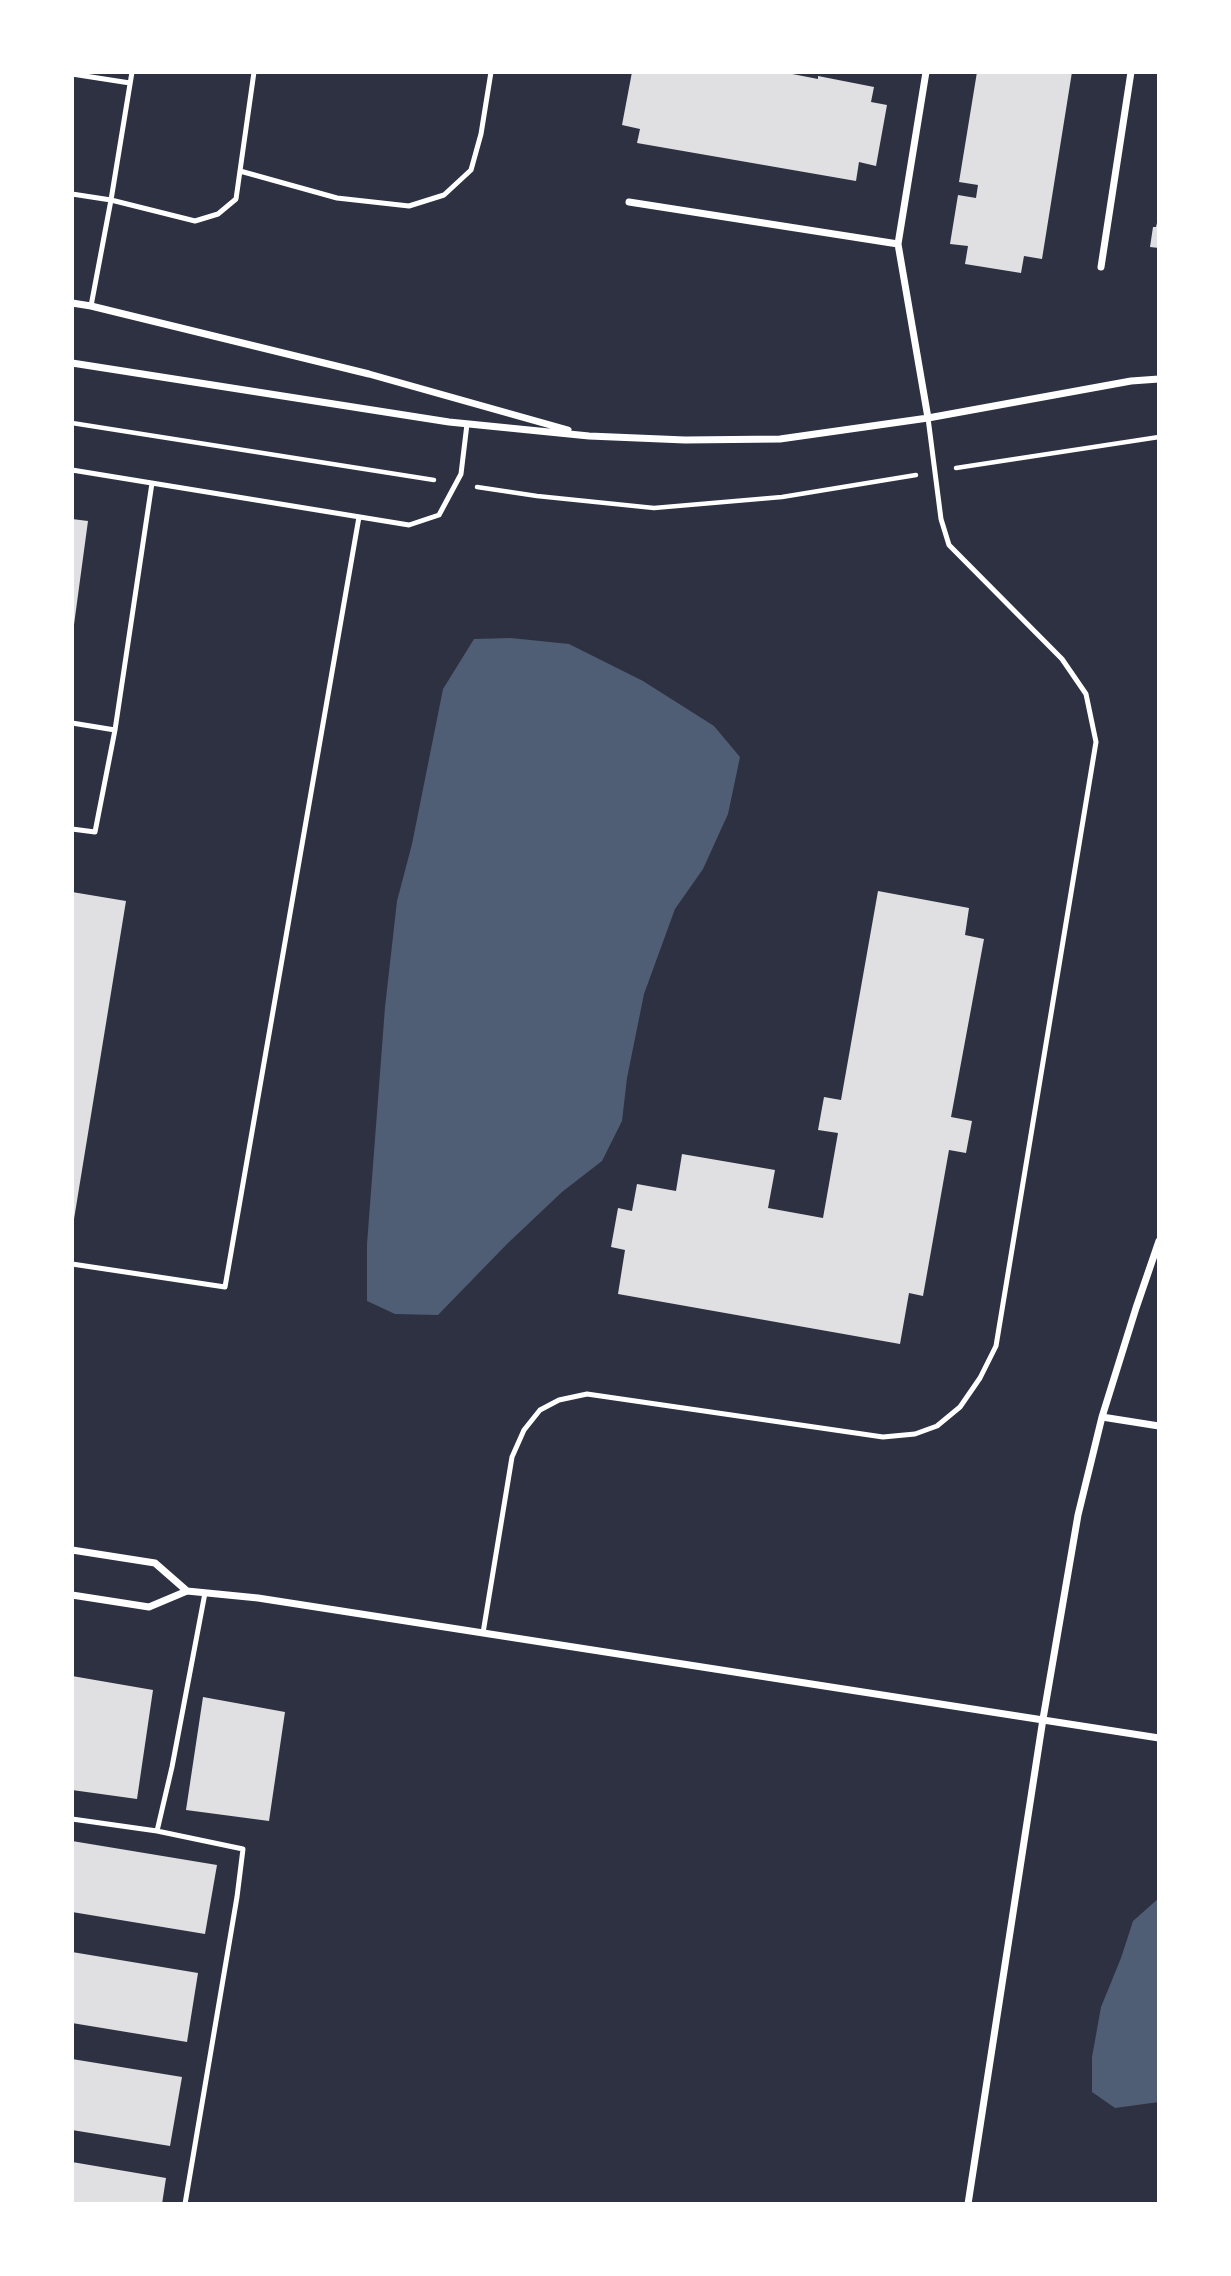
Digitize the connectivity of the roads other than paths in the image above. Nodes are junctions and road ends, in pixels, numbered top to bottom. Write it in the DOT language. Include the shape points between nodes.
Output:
graph roads {
  1 [pos="132,72"];
  2 [pos="254,72"];
  3 [pos="491,72"];
  4 [pos="926,72"];
  5 [pos="1131,72"];
  6 [pos="72,74"];
  7 [pos="130,83"];
  8 [pos="240,170"];
  9 [pos="72,194"];
  10 [pos="111,200"];
  11 [pos="629,202"];
  12 [pos="898,244"];
  13 [pos="1101,267"];
  14 [pos="72,303"];
  15 [pos="91,306"];
  16 [pos="72,363"];
  17 [pos="1159,379"];
  18 [pos="928,418"];
  19 [pos="467,424"];
  20 [pos="589,436"];
  21 [pos="72,470"];
  22 [pos="152,483"];
  23 [pos="359,517"];
  24 [pos="72,723"];
  25 [pos="115,730"];
  26 [pos="72,829"];
  27 [pos="1159,1241"];
  28 [pos="72,1264"];
  29 [pos="1102,1417"];
  30 [pos="1159,1426"];
  31 [pos="72,1550"];
  32 [pos="187,1591"];
  33 [pos="205,1593"];
  34 [pos="72,1595"];
  35 [pos="483,1633"];
  36 [pos="1043,1719"];
  37 [pos="1159,1738"];
  38 [pos="72,1819"];
  39 [pos="157,1830"];
  40 [pos="185,2204"];
  41 [pos="968,2204"];
  1 -- 7 [label="lane"];
  2 -- 8 [label="lane"];
  3 -- 8 [label="lane" via="471,170 444,195 409,206 337,198"];
  4 -- 12 [label="street"];
  5 -- 13 [label="street"];
  6 -- 7 [label="lane"];
  7 -- 10 [label="lane"];
  8 -- 10 [label="lane" via="236,199 218,214 195,221"];
  9 -- 10 [label="lane"];
  10 -- 15 [label="lane"];
  11 -- 12 [label="street"];
  12 -- 18 [label="street"];
  14 -- 15 [label="street"];
  15 -- 20 [label="street" via="369,374"];
  16 -- 19 [label="street"];
  17 -- 18 [label="street"];
  18 -- 20 [label="street" via="780,439"];
  18 -- 35 [label="lane" via="941,519 949,545 1062,659 1086,694 1096,742 996,1346 960,1407 937,1426 915,1434 883,1437 587,1394 540,1410 524,1430 512,1457"];
  19 -- 20 [label="street"];
  19 -- 23 [label="lane" via="461,474 439,515 409,525"];
  21 -- 22 [label="lane"];
  22 -- 23 [label="lane"];
  22 -- 25 [label="lane"];
  23 -- 28 [label="lane" via="225,1287"];
  24 -- 25 [label="lane"];
  25 -- 26 [label="lane" via="95,832"];
  27 -- 29 [label="street"];
  29 -- 30 [label="street"];
  29 -- 36 [label="street" via="1078,1515"];
  31 -- 32 [label="street" via="155,1563"];
  32 -- 33 [label="street"];
  32 -- 34 [label="street" via="149,1607"];
  33 -- 35 [label="street"];
  33 -- 39 [label="lane"];
  35 -- 36 [label="street"];
  36 -- 37 [label="street"];
  36 -- 41 [label="street"];
  38 -- 39 [label="lane"];
  39 -- 40 [label="lane" via="243,1849"];
}
